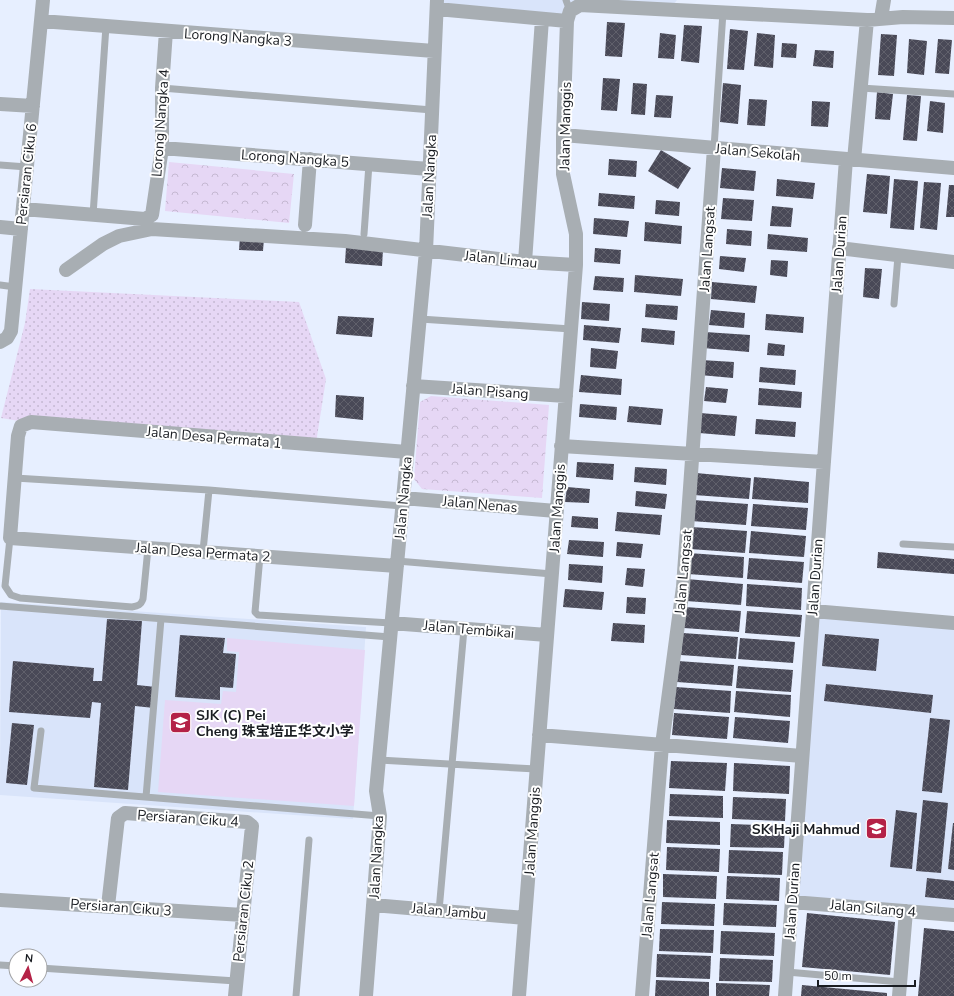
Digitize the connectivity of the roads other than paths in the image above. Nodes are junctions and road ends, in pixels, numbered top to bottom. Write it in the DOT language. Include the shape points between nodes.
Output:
graph roads {
  1 [pos="43,0"];
  2 [pos="884,0"];
  3 [pos="679,4"];
  4 [pos="437,5"];
  5 [pos="568,11"];
  6 [pos="723,12"];
  7 [pos="954,18"];
  8 [pos="542,19"];
  9 [pos="874,19"];
  10 [pos="41,21"];
  11 [pos="106,26"];
  12 [pos="166,32"];
  13 [pos="434,52"];
  14 [pos="162,88"];
  15 [pos="861,88"];
  16 [pos="954,94"];
  17 [pos="0,104"];
  18 [pos="33,106"];
  19 [pos="432,110"];
  20 [pos="563,135"];
  21 [pos="162,148"];
  22 [pos="714,148"];
  23 [pos="310,159"];
  24 [pos="850,159"];
  25 [pos="369,164"];
  26 [pos="0,165"];
  27 [pos="27,167"];
  28 [pos="954,168"];
  29 [pos="429,169"];
  30 [pos="23,209"];
  31 [pos="93,215"];
  32 [pos="305,225"];
  33 [pos="0,227"];
  34 [pos="21,229"];
  35 [pos="364,234"];
  36 [pos="839,248"];
  37 [pos="426,251"];
  38 [pos="898,256"];
  39 [pos="525,262"];
  40 [pos="954,262"];
  41 [pos="576,265"];
  42 [pos="66,270"];
  43 [pos="0,285"];
  44 [pos="15,287"];
  45 [pos="894,304"];
  46 [pos="420,319"];
  47 [pos="571,329"];
  48 [pos="0,342"];
  49 [pos="413,386"];
  50 [pos="566,396"];
  51 [pos="561,446"];
  52 [pos="407,452"];
  53 [pos="692,454"];
  54 [pos="824,462"];
  55 [pos="15,478"];
  56 [pos="209,490"];
  57 [pos="403,502"];
  58 [pos="556,511"];
  59 [pos="10,538"];
  60 [pos="903,544"];
  61 [pos="954,547"];
  62 [pos="148,548"];
  63 [pos="204,551"];
  64 [pos="260,556"];
  65 [pos="397,563"];
  66 [pos="552,574"];
  67 [pos="0,606"];
  68 [pos="813,611"];
  69 [pos="161,619"];
  70 [pos="392,623"];
  71 [pos="954,623"];
  72 [pos="464,629"];
  73 [pos="547,635"];
  74 [pos="390,637"];
  75 [pos="41,731"];
  76 [pos="539,735"];
  77 [pos="662,745"];
  78 [pos="802,756"];
  79 [pos="379,760"];
  80 [pos="452,764"];
  81 [pos="536,770"];
  82 [pos="146,797"];
  83 [pos="380,816"];
  84 [pos="252,826"];
  85 [pos="309,840"];
  86 [pos="0,900"];
  87 [pos="792,902"];
  88 [pos="373,905"];
  89 [pos="108,906"];
  90 [pos="439,911"];
  91 [pos="906,911"];
  92 [pos="243,915"];
  93 [pos="954,915"];
  94 [pos="525,918"];
  95 [pos="48,969"];
  96 [pos="787,972"];
  97 [pos="236,981"];
  98 [pos="900,982"];
  99 [pos="235,996"];
  100 [pos="296,996"];
  101 [pos="366,996"];
  102 [pos="519,996"];
  103 [pos="642,996"];
  104 [pos="785,996"];
  105 [pos="898,996"];
  1 -- 10 [label="street, Persiaran Ciku 6"];
  2 -- 9 [label="street, Jalan Durian"];
  3 -- 5 [label="street" via="580,5"];
  3 -- 6 [label="street"];
  4 -- 8 [label="street"];
  4 -- 13 [label="street, Jalan Nangka"];
  5 -- 8 [label="street"];
  5 -- 20 [label="street, Jalan Manggis"];
  6 -- 9 [label="street"];
  6 -- 22 [label="lane"];
  7 -- 9 [label="street"];
  8 -- 39 [label="street"];
  9 -- 15 [label="street, Jalan Durian"];
  10 -- 11 [label="street, Lorong Nangka 3"];
  10 -- 18 [label="street, Persiaran Ciku 6"];
  11 -- 12 [label="street, Lorong Nangka 3"];
  11 -- 31 [label="lane"];
  12 -- 13 [label="street, Lorong Nangka 3"];
  12 -- 14 [label="street, Lorong Nangka 4"];
  13 -- 19 [label="street, Jalan Nangka"];
  14 -- 19 [label="lane"];
  14 -- 21 [label="street, Lorong Nangka 4"];
  15 -- 16 [label="lane"];
  15 -- 24 [label="street, Jalan Durian"];
  17 -- 18 [label="street"];
  18 -- 27 [label="street, Persiaran Ciku 6"];
  19 -- 29 [label="street, Jalan Nangka"];
  20 -- 22 [label="street, Jalan Sekolah"];
  20 -- 41 [label="street, Jalan Manggis" via="563,174 576,234"];
  21 -- 23 [label="street, Lorong Nangka 5"];
  21 -- 31 [label="street, Lorong Nangka 4" via="152,215 145,219"];
  22 -- 24 [label="street, Jalan Sekolah"];
  22 -- 53 [label="street, Jalan Langsat"];
  23 -- 25 [label="street, Lorong Nangka 5"];
  23 -- 32 [label="street"];
  24 -- 28 [label="street, Jalan Sekolah"];
  24 -- 36 [label="street, Jalan Durian"];
  25 -- 29 [label="street, Lorong Nangka 5"];
  25 -- 35 [label="lane"];
  26 -- 27 [label="lane"];
  27 -- 30 [label="street, Persiaran Ciku 6"];
  29 -- 37 [label="street, Jalan Nangka"];
  30 -- 31 [label="street"];
  30 -- 34 [label="street, Persiaran Ciku 6"];
  33 -- 34 [label="street"];
  34 -- 44 [label="street, Persiaran Ciku 6"];
  36 -- 38 [label="street"];
  36 -- 54 [label="street, Jalan Durian"];
  37 -- 39 [label="street, Jalan Limau"];
  37 -- 42 [label="street, Jalan Limau" via="345,241 152,228 119,236"];
  37 -- 46 [label="street, Jalan Nangka"];
  38 -- 40 [label="street"];
  38 -- 45 [label="lane"];
  39 -- 41 [label="street, Jalan Limau"];
  41 -- 47 [label="street, Jalan Manggis"];
  43 -- 44 [label="lane"];
  44 -- 48 [label="street, Persiaran Ciku 6" via="11,331 7,338"];
  46 -- 47 [label="lane"];
  46 -- 49 [label="street, Jalan Nangka"];
  47 -- 50 [label="street, Jalan Manggis"];
  49 -- 50 [label="street, Jalan Pisang"];
  49 -- 52 [label="street, Jalan Nangka"];
  50 -- 51 [label="street, Jalan Manggis"];
  51 -- 53 [label="street"];
  51 -- 58 [label="street, Jalan Manggis"];
  52 -- 55 [label="street, Jalan Desa Permata 1" via="30,422 21,426 18,436"];
  52 -- 57 [label="street, Jalan Nangka"];
  53 -- 54 [label="street"];
  53 -- 77 [label="street, Jalan Langsat" via="683,587"];
  54 -- 68 [label="street, Jalan Durian"];
  55 -- 56 [label="lane"];
  55 -- 59 [label="street"];
  56 -- 57 [label="lane"];
  56 -- 63 [label="lane"];
  57 -- 58 [label="street, Jalan Nenas"];
  57 -- 65 [label="street, Jalan Nangka"];
  58 -- 66 [label="street, Jalan Manggis"];
  59 -- 62 [label="street, Jalan Desa Permata 2"];
  59 -- 62 [label="lane" via="5,586 11,595 20,598 132,607 138,606 144,599"];
  60 -- 61 [label="lane"];
  62 -- 63 [label="street, Jalan Desa Permata 2"];
  63 -- 64 [label="street, Jalan Desa Permata 2"];
  64 -- 65 [label="street, Jalan Desa Permata 2"];
  64 -- 70 [label="lane" via="256,612 258,615"];
  65 -- 66 [label="lane"];
  65 -- 70 [label="street, Jalan Nangka"];
  66 -- 73 [label="street, Jalan Manggis"];
  67 -- 69 [label="lane"];
  68 -- 71 [label="street"];
  68 -- 78 [label="street, Jalan Durian"];
  69 -- 74 [label="lane"];
  69 -- 82 [label="lane"];
  70 -- 72 [label="street, Jalan Tembikai"];
  70 -- 74 [label="street, Jalan Nangka"];
  72 -- 73 [label="street, Jalan Tembikai"];
  72 -- 80 [label="lane"];
  73 -- 76 [label="street, Jalan Manggis"];
  74 -- 79 [label="street, Jalan Nangka"];
  75 -- 82 [label="lane" via="34,788"];
  76 -- 77 [label="street"];
  76 -- 81 [label="street, Jalan Manggis"];
  77 -- 78 [label="street"];
  77 -- 103 [label="street, Jalan Langsat"];
  78 -- 87 [label="street, Jalan Durian"];
  79 -- 80 [label="lane"];
  79 -- 83 [label="street, Jalan Nangka" via="376,791"];
  80 -- 81 [label="lane"];
  80 -- 90 [label="lane"];
  81 -- 94 [label="street, Jalan Manggis"];
  82 -- 83 [label="lane"];
  83 -- 88 [label="street, Jalan Nangka"];
  84 -- 89 [label="street, Persiaran Ciku 4" via="247,822 125,814 118,818"];
  84 -- 92 [label="street, Persiaran Ciku 2"];
  85 -- 100 [label="lane"];
  86 -- 89 [label="street, Persiaran Ciku 3"];
  87 -- 91 [label="street, Jalan Silang 4"];
  87 -- 96 [label="street, Jalan Durian"];
  88 -- 90 [label="street, Jalan Jambu"];
  88 -- 101 [label="street, Jalan Nangka"];
  89 -- 92 [label="street, Persiaran Ciku 3"];
  90 -- 94 [label="street, Jalan Jambu"];
  91 -- 93 [label="street, Jalan Silang 4"];
  91 -- 98 [label="street"];
  92 -- 97 [label="street, Persiaran Ciku 2"];
  94 -- 102 [label="street, Jalan Manggis"];
  95 -- 97 [label="lane"];
  96 -- 98 [label="lane"];
  96 -- 104 [label="street, Jalan Durian"];
  97 -- 99 [label="street, Persiaran Ciku 2"];
  98 -- 105 [label="street"];
}
